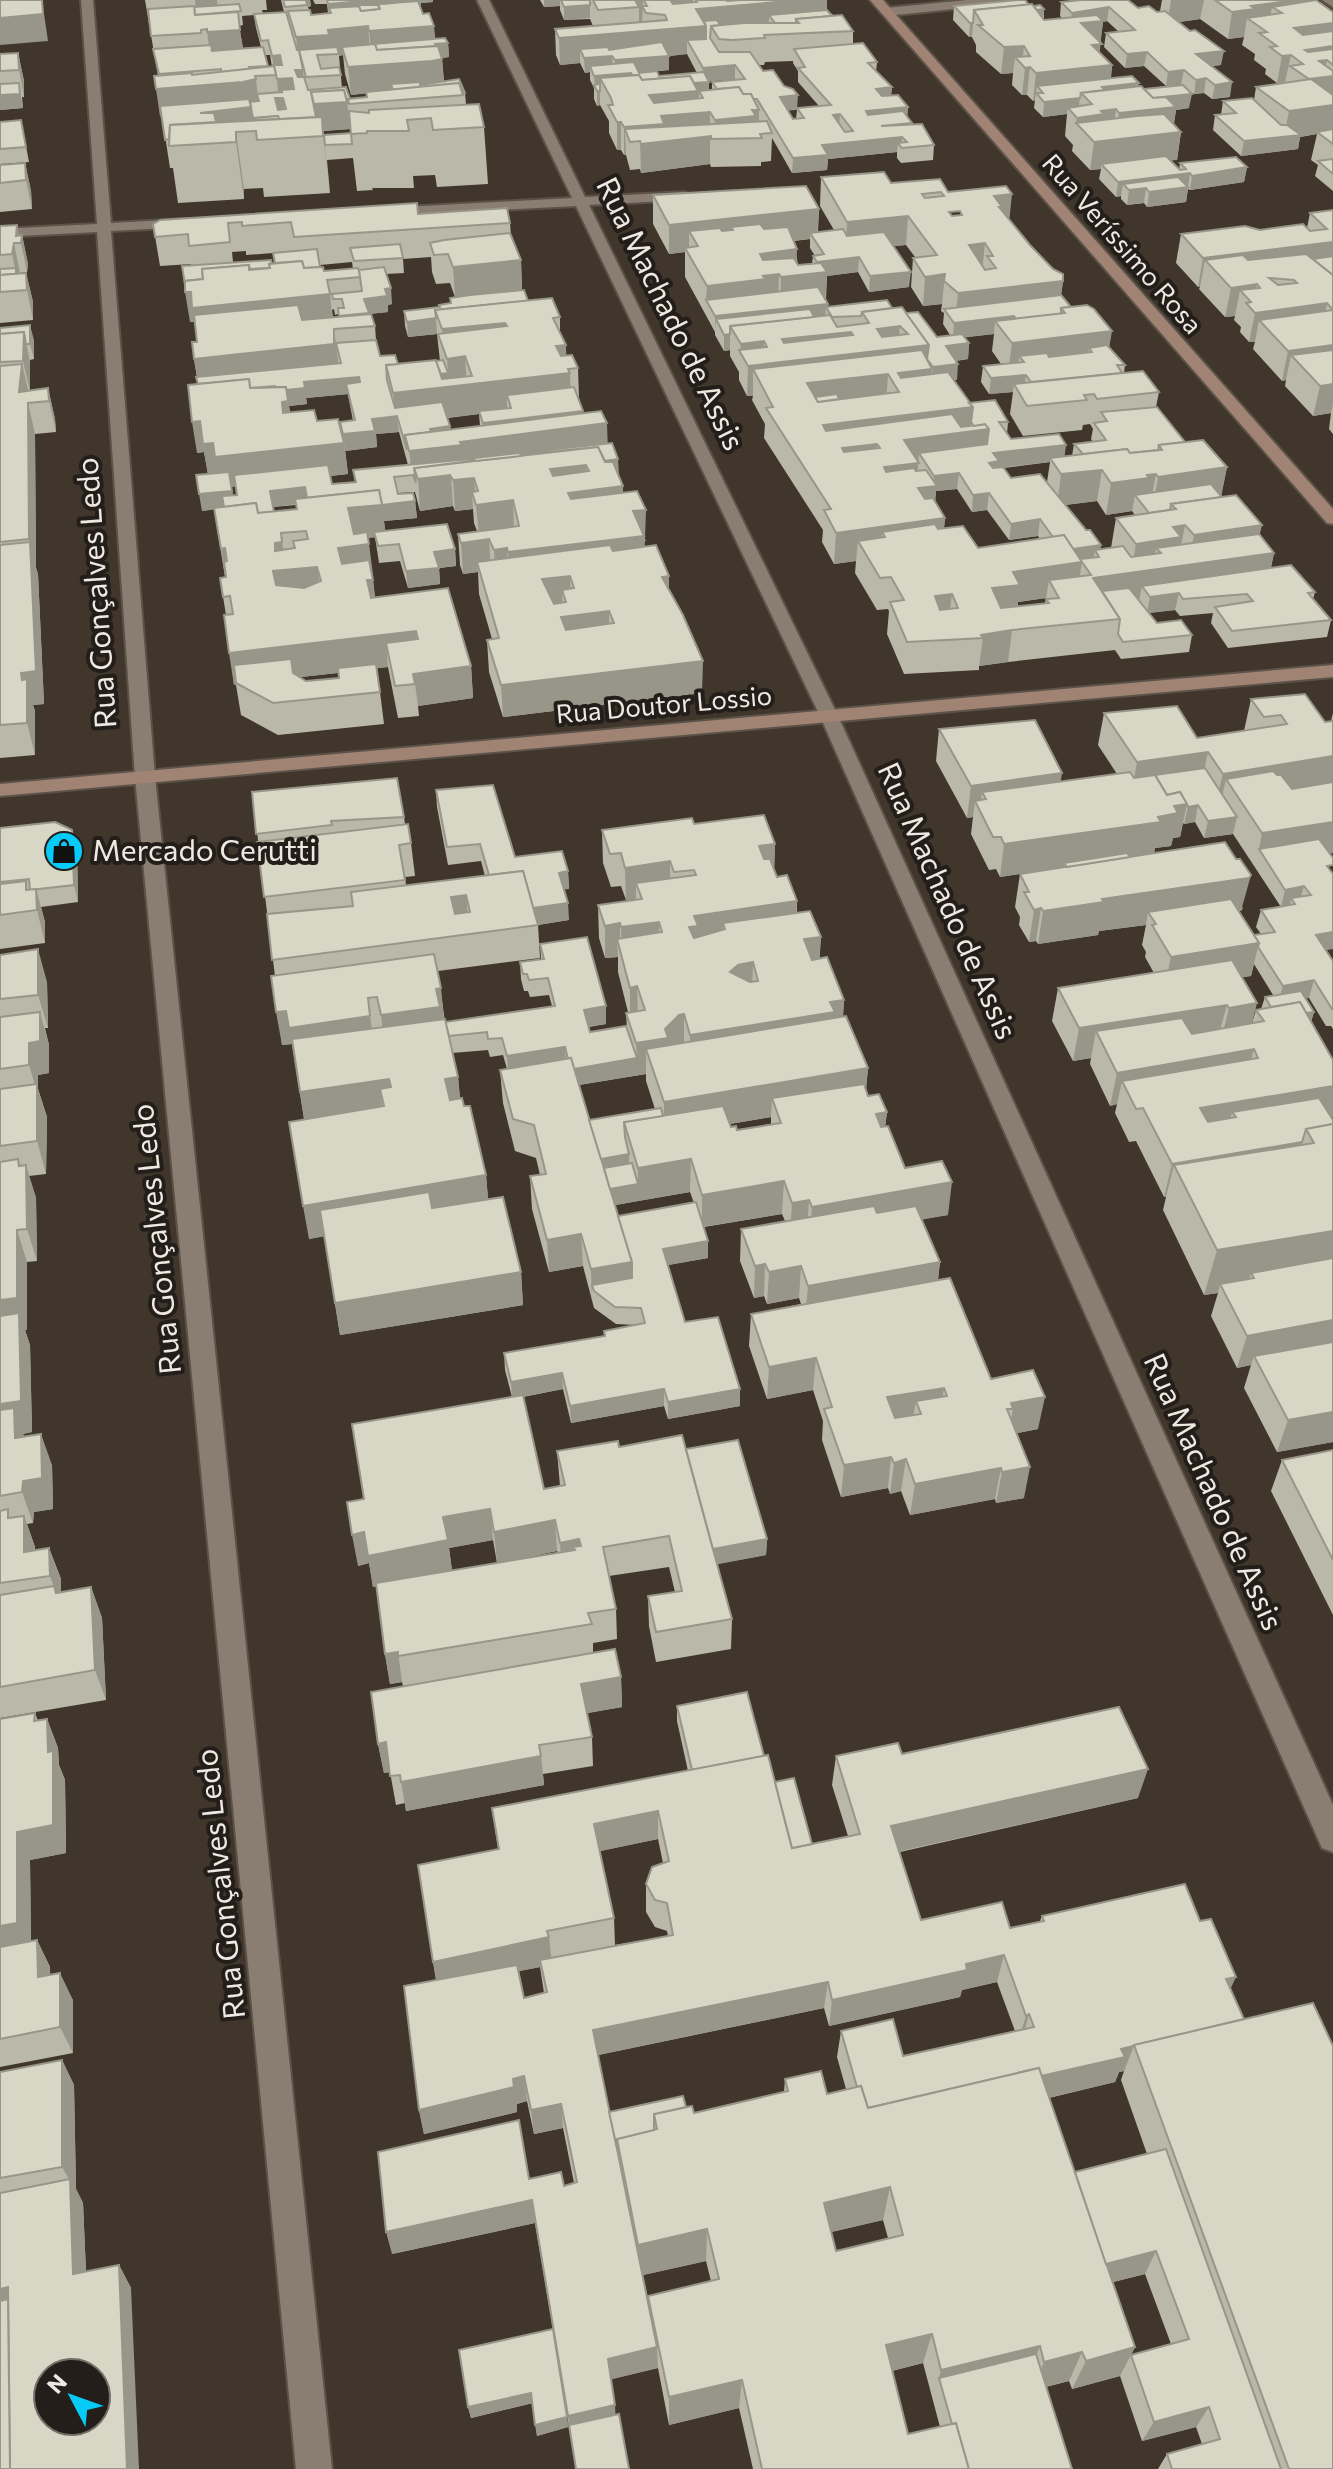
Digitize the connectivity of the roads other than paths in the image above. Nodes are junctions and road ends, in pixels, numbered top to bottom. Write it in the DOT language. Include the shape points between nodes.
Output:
graph roads {
  1 [pos="87,0"];
  2 [pos="483,0"];
  3 [pos="1002,0"];
  4 [pos="1328,0"];
  5 [pos="1333,3"];
  6 [pos="881,6"];
  7 [pos="700,195"];
  8 [pos="580,201"];
  9 [pos="373,213"];
  10 [pos="199,222"];
  11 [pos="104,227"];
  12 [pos="0,233"];
  13 [pos="1333,519"];
  14 [pos="1333,671"];
  15 [pos="829,716"];
  16 [pos="145,777"];
  17 [pos="0,790"];
  18 [pos="1333,1838"];
  19 [pos="314,2469"];
  1 -- 11 [label="street, Rua Gonçalves Ledo"];
  2 -- 8 [label="street, Rua Machado de Assis"];
  3 -- 6 [label="street"];
  4 -- 5 [label="street"];
  6 -- 13 [label="street, Rua Veríssimo Rosa"];
  7 -- 8 [label="street"];
  8 -- 9 [label="street"];
  8 -- 15 [label="street, Rua Machado de Assis"];
  10 -- 11 [label="street"];
  11 -- 12 [label="street"];
  11 -- 16 [label="street, Rua Gonçalves Ledo"];
  14 -- 15 [label="street, Rua Doutor Lossio"];
  15 -- 16 [label="street, Rua Doutor Lossio"];
  15 -- 18 [label="street, Rua Machado de Assis"];
  16 -- 17 [label="street, Rua Doutor Lossio"];
  16 -- 19 [label="street, Rua Gonçalves Ledo"];
}
